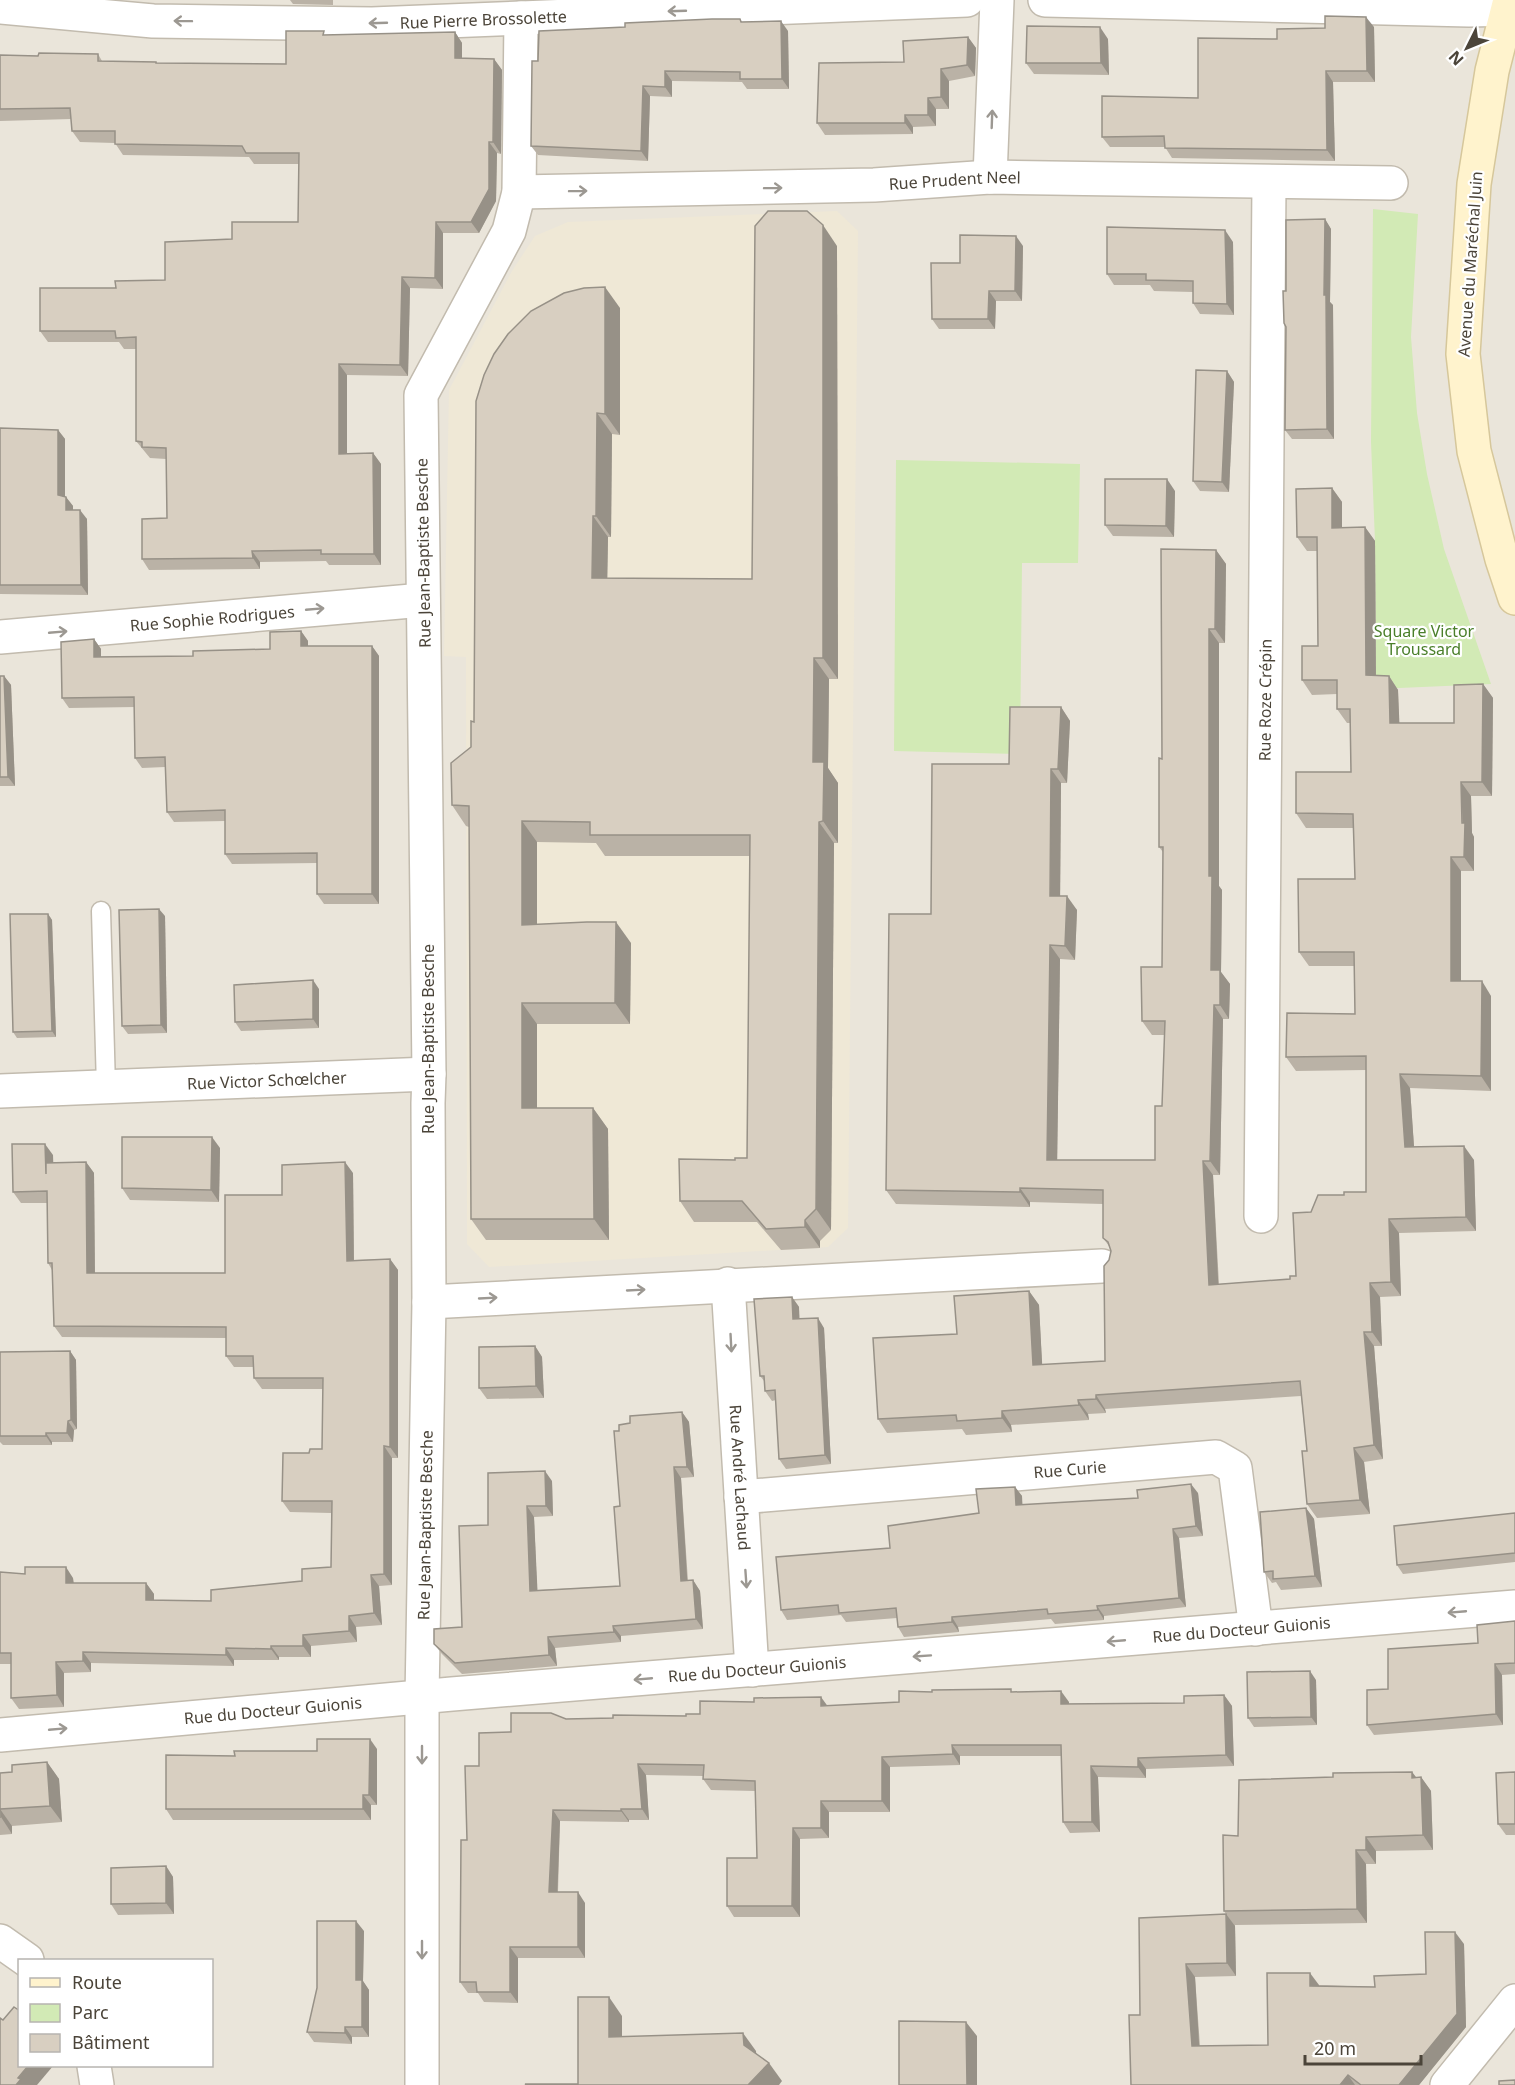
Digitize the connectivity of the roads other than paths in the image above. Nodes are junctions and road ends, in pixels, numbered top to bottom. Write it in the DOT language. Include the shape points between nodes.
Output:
graph roads {
  1 [pos="967,0"];
  2 [pos="997,0"];
  3 [pos="1045,0"];
  4 [pos="1511,6"];
  5 [pos="0,7"];
  6 [pos="607,7"];
  7 [pos="92,8"];
  8 [pos="521,18"];
  9 [pos="990,177"];
  10 [pos="1269,182"];
  11 [pos="1391,183"];
  12 [pos="519,192"];
  13 [pos="1515,598"];
  14 [pos="423,600"];
  15 [pos="0,637"];
  16 [pos="101,911"];
  17 [pos="429,1074"];
  18 [pos="106,1087"];
  19 [pos="0,1091"];
  20 [pos="1261,1216"];
  21 [pos="1102,1266"];
  22 [pos="728,1284"];
  23 [pos="429,1302"];
  24 [pos="741,1497"];
  25 [pos="1515,1607"];
  26 [pos="1256,1629"];
  27 [pos="752,1670"];
  28 [pos="422,1697"];
  29 [pos="0,1735"];
  30 [pos="0,1941"];
  31 [pos="26,1959"];
  32 [pos="1515,2001"];
  33 [pos="94,2067"];
  34 [pos="97,2085"];
  35 [pos="423,2085"];
  36 [pos="1447,2085"];
  1 -- 6 [label="street, Rue Pierre Brossolette, one-way"];
  9 -- 2 [label="street, one-way"];
  3 -- 4 [label="street" via="1469,10"];
  4 -- 13 [label="main road, Avenue du Maréchal Juin" via="1492,71 1473,184 1463,354 1474,451"];
  5 -- 7 [label="street, Rue Pierre Brossolette"];
  6 -- 8 [label="street, Rue Pierre Brossolette"];
  8 -- 7 [label="street, Rue Pierre Brossolette, one-way" via="372,24 153,21"];
  8 -- 12 [label="street, Rue Jean-Baptiste Besche"];
  9 -- 10 [label="street, Rue Prudent Neel"];
  12 -- 9 [label="street, Rue Prudent Neel, one-way" via="874,185"];
  10 -- 11 [label="street, Rue Prudent Neel"];
  10 -- 20 [label="street, Rue Roze Crépin"];
  12 -- 14 [label="street, Rue Jean-Baptiste Besche" via="509,231 421,395"];
  15 -- 14 [label="street, Rue Sophie Rodrigues, one-way"];
  14 -- 17 [label="street, Rue Jean-Baptiste Besche"];
  16 -- 18 [label="lane"];
  17 -- 18 [label="street, Rue Victor Schœlcher"];
  17 -- 23 [label="street, Rue Jean-Baptiste Besche"];
  18 -- 19 [label="street, Rue Victor Schœlcher"];
  21 -- 22 [label="street"];
  23 -- 22 [label="street, one-way"];
  22 -- 24 [label="street, Rue André Lachaud, one-way"];
  23 -- 28 [label="street, Rue Jean-Baptiste Besche"];
  24 -- 26 [label="street, Rue Curie" via="1215,1456 1235,1468"];
  24 -- 27 [label="street, Rue André Lachaud, one-way"];
  25 -- 26 [label="street, Rue du Docteur Guionis, one-way"];
  26 -- 27 [label="street, Rue du Docteur Guionis, one-way"];
  27 -- 28 [label="street, Rue du Docteur Guionis, one-way"];
  29 -- 28 [label="street, Rue du Docteur Guionis, one-way"];
  28 -- 35 [label="street, Rue Jean-Baptiste Besche, one-way"];
  30 -- 31 [label="street"];
  32 -- 36 [label="street"];
  33 -- 34 [label="street"];
}
